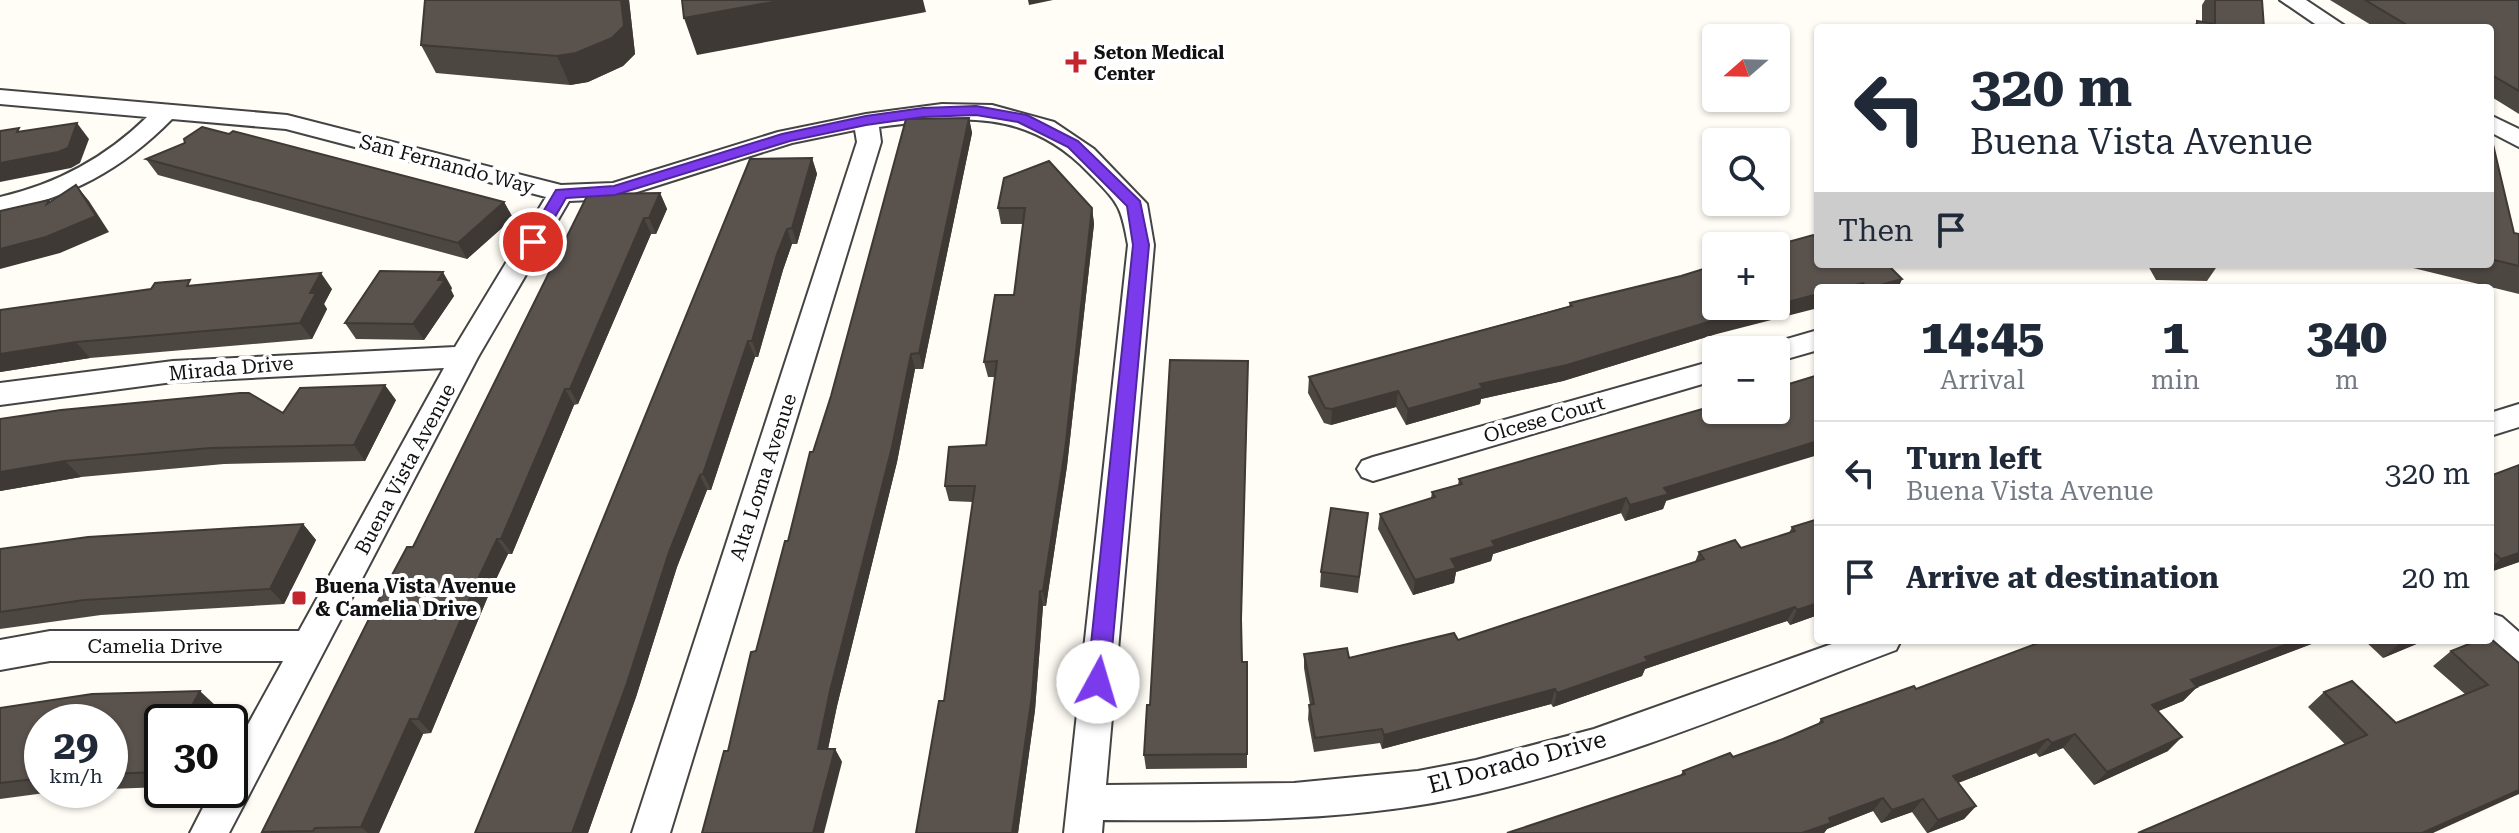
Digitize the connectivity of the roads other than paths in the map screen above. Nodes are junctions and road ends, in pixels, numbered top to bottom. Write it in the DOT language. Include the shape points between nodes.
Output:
graph roads {
  1 [pos="2291,0"];
  2 [pos="2330,24"];
  3 [pos="0,97"];
  4 [pos="169,109"];
  5 [pos="866,121"];
  6 [pos="2494,124"];
  7 [pos="2519,140"];
  8 [pos="561,193"];
  9 [pos="0,205"];
  10 [pos="1814,341"];
  11 [pos="1790,348"];
  12 [pos="464,357"];
  13 [pos="1702,374"];
  14 [pos="0,394"];
  15 [pos="2519,415"];
  16 [pos="2494,424"];
  17 [pos="1373,469"];
  18 [pos="2494,631"];
  19 [pos="1873,644"];
  20 [pos="312,646"];
  21 [pos="2519,653"];
  22 [pos="0,655"];
  23 [pos="1085,818"];
  24 [pos="209,833"];
  25 [pos="651,833"];
  1 -- 2 [label="street"];
  3 -- 4 [label="street, San Fernando Way"];
  4 -- 8 [label="street, San Fernando Way" via="287,122"];
  4 -- 9 [label="street" via="131,148 92,174"];
  5 -- 8 [label="street, San Fernando Way" via="787,137 615,191"];
  5 -- 23 [label="street, San Fernando Way" via="961,110 1022,119 1073,144 1134,204 1141,245"];
  5 -- 25 [label="street, Alta Loma Avenue" via="869,142"];
  6 -- 7 [label="street"];
  8 -- 12 [label="street, Buena Vista Avenue"];
  10 -- 11 [label="street"];
  12 -- 14 [label="street, Mirada Drive" via="277,363"];
  12 -- 20 [label="street, Buena Vista Avenue"];
  13 -- 17 [label="street, Olcese Court"];
  15 -- 16 [label="street"];
  18 -- 21 [label="street"];
  19 -- 23 [label="street, El Dorado Drive" via="1503,771 1337,798"];
  20 -- 22 [label="street, Camelia Drive" via="50,646"];
  20 -- 24 [label="street, Buena Vista Avenue"];
}
